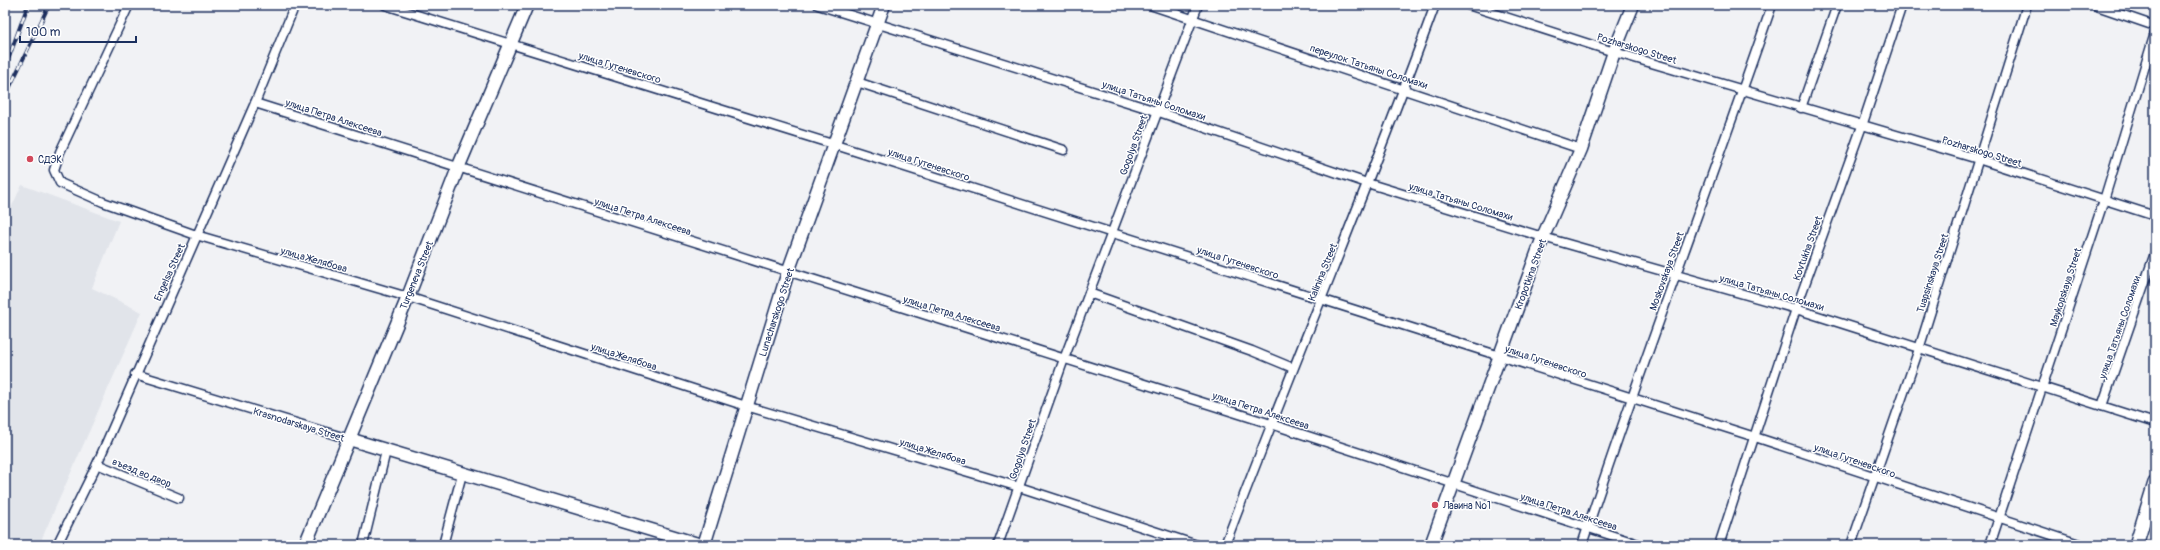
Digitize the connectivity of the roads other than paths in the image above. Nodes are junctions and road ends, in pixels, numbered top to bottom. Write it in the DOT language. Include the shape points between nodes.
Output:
graph roads {
  1 [pos="129,5"];
  2 [pos="295,5"];
  3 [pos="385,5"];
  4 [pos="527,5"];
  5 [pos="818,5"];
  6 [pos="884,5"];
  7 [pos="1150,5"];
  8 [pos="1198,5"];
  9 [pos="1435,5"];
  10 [pos="1468,5"];
  11 [pos="1633,5"];
  12 [pos="1772,5"];
  13 [pos="1837,5"];
  14 [pos="1902,5"];
  15 [pos="2026,5"];
  16 [pos="2094,5"];
  17 [pos="1193,18"];
  18 [pos="877,22"];
  19 [pos="2155,26"];
  20 [pos="2155,33"];
  21 [pos="511,43"];
  22 [pos="1614,52"];
  23 [pos="857,82"];
  24 [pos="1404,88"];
  25 [pos="1743,90"];
  26 [pos="255,103"];
  27 [pos="1801,108"];
  28 [pos="1156,111"];
  29 [pos="1862,126"];
  30 [pos="835,144"];
  31 [pos="1581,149"];
  32 [pos="1064,150"];
  33 [pos="1978,159"];
  34 [pos="458,168"];
  35 [pos="1367,183"];
  36 [pos="2104,200"];
  37 [pos="2155,216"];
  38 [pos="1112,232"];
  39 [pos="196,235"];
  40 [pos="1543,237"];
  41 [pos="2155,253"];
  42 [pos="788,272"];
  43 [pos="1674,275"];
  44 [pos="1089,293"];
  45 [pos="408,297"];
  46 [pos="1321,300"];
  47 [pos="1796,309"];
  48 [pos="1918,349"];
  49 [pos="1500,357"];
  50 [pos="1064,359"];
  51 [pos="1294,368"];
  52 [pos="135,374"];
  53 [pos="2042,388"];
  54 [pos="1631,399"];
  55 [pos="746,406"];
  56 [pos="2102,406"];
  57 [pos="2155,423"];
  58 [pos="1271,424"];
  59 [pos="1755,437"];
  60 [pos="349,439"];
  61 [pos="386,451"];
  62 [pos="97,464"];
  63 [pos="462,474"];
  64 [pos="1874,477"];
  65 [pos="2155,483"];
  66 [pos="1452,484"];
  67 [pos="1019,487"];
  68 [pos="179,498"];
  69 [pos="1999,518"];
  70 [pos="1587,528"];
  71 [pos="57,545"];
  72 [pos="305,545"];
  73 [pos="363,545"];
  74 [pos="443,545"];
  75 [pos="701,545"];
  76 [pos="704,545"];
  77 [pos="998,545"];
  78 [pos="1197,545"];
  79 [pos="1226,545"];
  80 [pos="1431,545"];
  81 [pos="1582,545"];
  82 [pos="1641,545"];
  83 [pos="1719,545"];
  84 [pos="1851,545"];
  85 [pos="1990,545"];
  86 [pos="2082,545"];
  87 [pos="2136,545"];
  1 -- 39 [label="street, улица Желябова" via="54,170 60,183 102,202"];
  2 -- 26 [label="street, Engelsa Street"];
  3 -- 21 [label="street, улица Гутеневского"];
  4 -- 21 [label="main road, Turgeneva Street"];
  5 -- 18 [label="street, улица Татьяны Соломахи"];
  6 -- 18 [label="main road, Lunacharskogo Street"];
  7 -- 17 [label="street, переулок Татьяны Соломахи"];
  8 -- 17 [label="street, Gogolya Street"];
  9 -- 24 [label="street, Kalinina Street"];
  10 -- 22 [label="street, Pozharskogo Street"];
  11 -- 22 [label="main road, Kropotkina Street"];
  12 -- 25 [label="street, Moskovskaya Street"];
  13 -- 27 [label="street"];
  14 -- 29 [label="street, Kovtukha Street"];
  15 -- 33 [label="street, Tuapsinskaya Street"];
  16 -- 19 [label="street"];
  17 -- 24 [label="street, переулок Татьяны Соломахи"];
  17 -- 28 [label="street, Gogolya Street"];
  18 -- 23 [label="main road, Lunacharskogo Street"];
  18 -- 28 [label="street, улица Татьяны Соломахи"];
  20 -- 36 [label="street, Maykopskaya Street"];
  21 -- 30 [label="street, улица Гутеневского"];
  21 -- 34 [label="main road, Turgeneva Street"];
  22 -- 25 [label="street, Pozharskogo Street"];
  22 -- 31 [label="main road, Kropotkina Street"];
  23 -- 30 [label="main road, Lunacharskogo Street"];
  23 -- 32 [label="street"];
  24 -- 31 [label="street, переулок Татьяны Соломахи"];
  24 -- 35 [label="street, Kalinina Street"];
  25 -- 27 [label="street, Pozharskogo Street"];
  25 -- 43 [label="street, Moskovskaya Street"];
  26 -- 34 [label="street, улица Петра Алексеева"];
  26 -- 39 [label="street, Engelsa Street"];
  27 -- 29 [label="street, Pozharskogo Street"];
  28 -- 35 [label="street, улица Татьяны Соломахи"];
  28 -- 38 [label="street, Gogolya Street"];
  29 -- 33 [label="street, Pozharskogo Street"];
  29 -- 47 [label="street, Kovtukha Street"];
  30 -- 38 [label="street, улица Гутеневского"];
  30 -- 42 [label="main road, Lunacharskogo Street"];
  31 -- 40 [label="main road, Kropotkina Street"];
  33 -- 36 [label="street, Pozharskogo Street"];
  33 -- 48 [label="street, Tuapsinskaya Street"];
  34 -- 42 [label="street, улица Петра Алексеева"];
  34 -- 45 [label="main road, Turgeneva Street"];
  35 -- 40 [label="street, улица Татьяны Соломахи"];
  35 -- 46 [label="street, Kalinina Street"];
  36 -- 37 [label="street, Pozharskogo Street"];
  36 -- 53 [label="street, Maykopskaya Street"];
  38 -- 44 [label="street, Gogolya Street"];
  38 -- 46 [label="street, улица Гутеневского"];
  39 -- 45 [label="street, улица Желябова"];
  39 -- 52 [label="street, Engelsa Street"];
  40 -- 43 [label="street, улица Татьяны Соломахи"];
  40 -- 49 [label="main road, Kropotkina Street"];
  41 -- 56 [label="street, улица Татьяны Соломахи"];
  42 -- 50 [label="street, улица Петра Алексеева"];
  42 -- 55 [label="main road, Lunacharskogo Street"];
  43 -- 47 [label="street, улица Татьяны Соломахи"];
  43 -- 54 [label="street, Moskovskaya Street"];
  44 -- 50 [label="street, Gogolya Street"];
  44 -- 51 [label="street"];
  45 -- 55 [label="street, улица Желябова"];
  45 -- 60 [label="main road, Turgeneva Street"];
  46 -- 49 [label="street, улица Гутеневского"];
  46 -- 51 [label="street, Kalinina Street"];
  47 -- 48 [label="street, улица Татьяны Соломахи"];
  47 -- 59 [label="street, Kovtukha Street"];
  48 -- 53 [label="street, улица Татьяны Соломахи"];
  48 -- 64 [label="street, Tuapsinskaya Street"];
  49 -- 54 [label="street, улица Гутеневского"];
  49 -- 66 [label="main road, Kropotkina Street"];
  50 -- 58 [label="street, улица Петра Алексеева"];
  50 -- 67 [label="street, Gogolya Street"];
  51 -- 58 [label="street, Kalinina Street"];
  52 -- 60 [label="street, Krasnodarskaya Street"];
  52 -- 62 [label="street, Engelsa Street"];
  53 -- 56 [label="street, улица Татьяны Соломахи"];
  53 -- 69 [label="street, Maykopskaya Street"];
  54 -- 59 [label="street, улица Гутеневского"];
  54 -- 70 [label="street, Moskovskaya Street"];
  55 -- 67 [label="street, улица Желябова"];
  55 -- 76 [label="main road, Lunacharskogo Street"];
  56 -- 57 [label="street, улица Татьяны Соломахи"];
  58 -- 66 [label="street, улица Петра Алексеева"];
  58 -- 79 [label="street, Kalinina Street"];
  59 -- 64 [label="street, улица Гутеневского"];
  59 -- 83 [label="street, Kovtukha Street"];
  60 -- 61 [label="main road, Krasnodarskaya Street"];
  60 -- 72 [label="main road, Turgeneva Street"];
  61 -- 63 [label="main road, Krasnodarskaya Street"];
  61 -- 73 [label="street"];
  62 -- 68 [label="street, въезд во двор"];
  62 -- 71 [label="street, Engelsa Street"];
  63 -- 74 [label="street"];
  63 -- 75 [label="main road, Krasnodarskaya Street"];
  64 -- 69 [label="street, улица Гутеневского"];
  64 -- 84 [label="street, Tuapsinskaya Street"];
  65 -- 87 [label="main road"];
  66 -- 70 [label="street, улица Петра Алексеева"];
  66 -- 80 [label="main road, Kropotkina Street"];
  67 -- 77 [label="street, Gogolya Street"];
  67 -- 78 [label="street, улица Желябова"];
  69 -- 85 [label="street, Maykopskaya Street"];
  69 -- 86 [label="street, улица Гутеневского"];
  70 -- 81 [label="street, Moskovskaya Street"];
  70 -- 82 [label="street, улица Петра Алексеева"];
}
